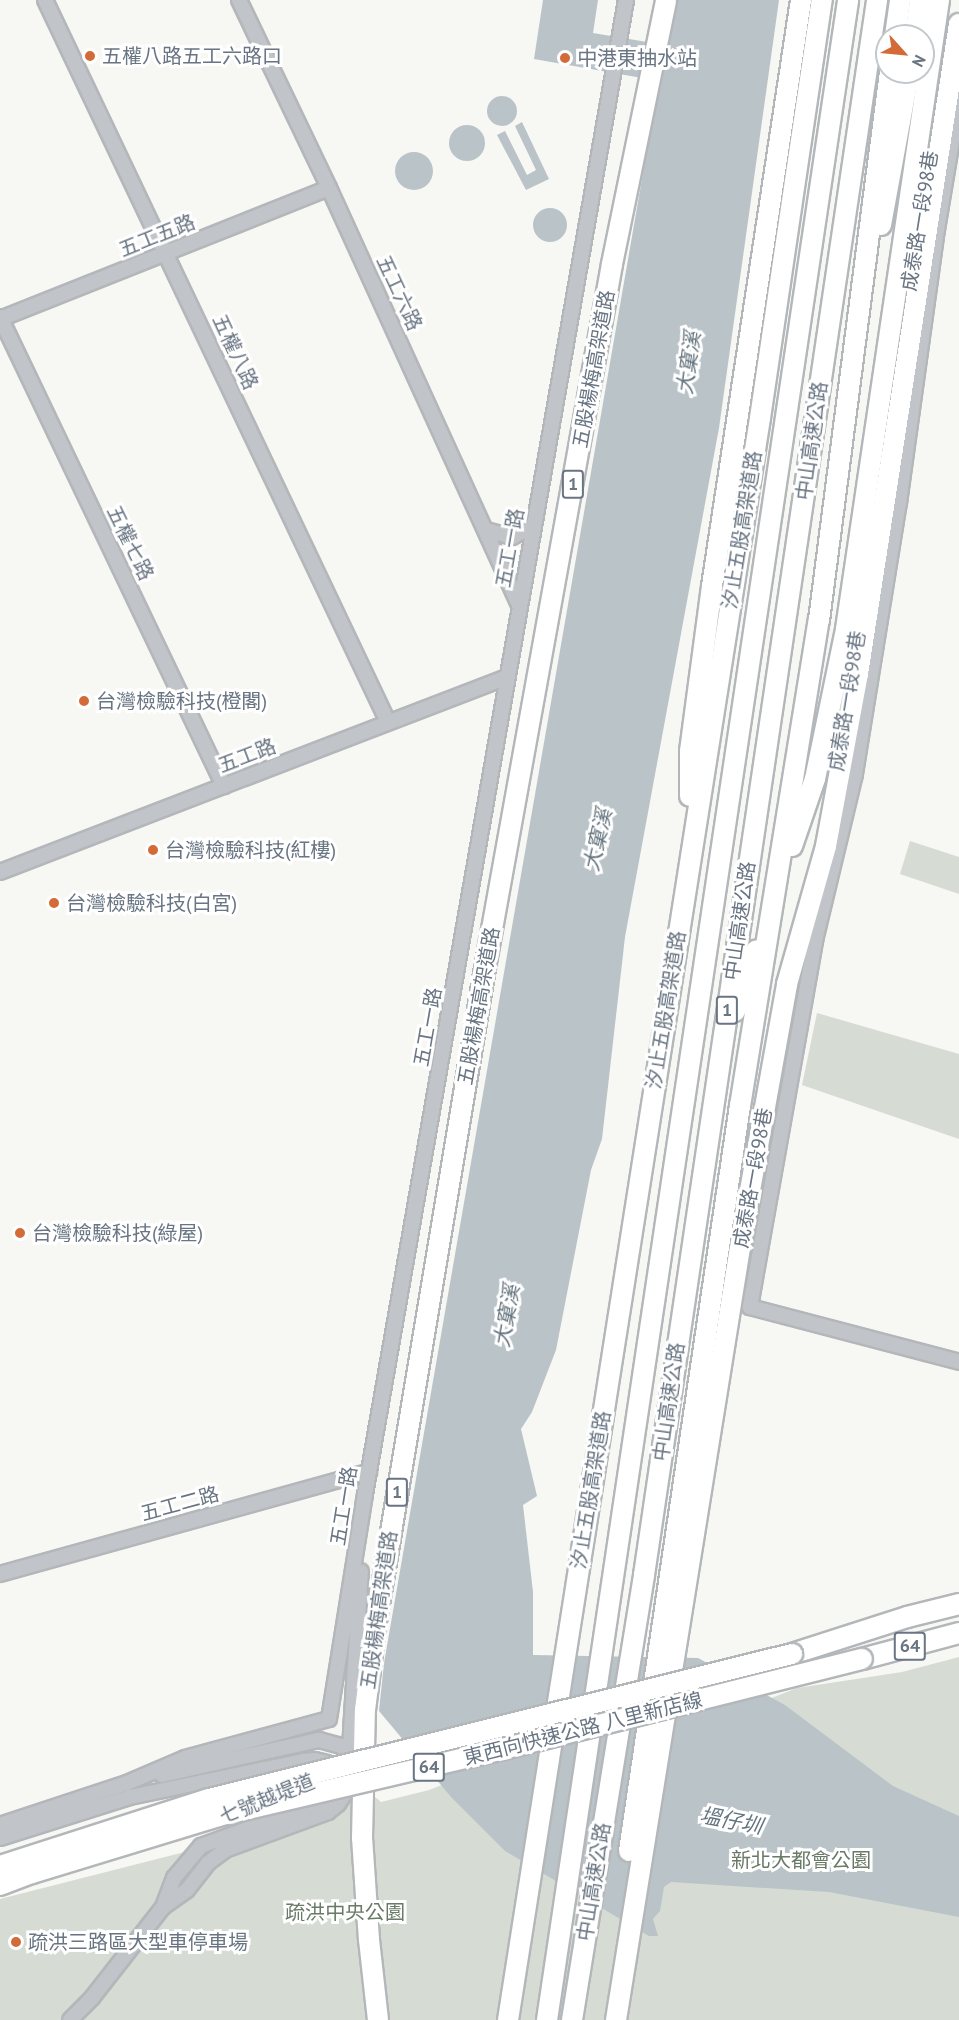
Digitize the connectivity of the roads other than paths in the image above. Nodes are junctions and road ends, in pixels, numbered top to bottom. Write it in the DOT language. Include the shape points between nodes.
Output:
graph roads {
  1 [pos="45,0"];
  2 [pos="239,0"];
  3 [pos="626,0"];
  4 [pos="666,0"];
  5 [pos="801,0"];
  6 [pos="822,0"];
  7 [pos="848,0"];
  8 [pos="877,0"];
  9 [pos="900,0"];
  10 [pos="921,0"];
  11 [pos="939,0"];
  12 [pos="897,24"];
  13 [pos="917,24"];
  14 [pos="959,24"];
  15 [pos="889,84"];
  16 [pos="907,84"];
  17 [pos="959,98"];
  18 [pos="329,188"];
  19 [pos="167,253"];
  20 [pos="0,318"];
  21 [pos="857,339"];
  22 [pos="533,526"];
  23 [pos="486,530"];
  24 [pos="519,605"];
  25 [pos="507,677"];
  26 [pos="388,722"];
  27 [pos="224,786"];
  28 [pos="0,872"];
  29 [pos="704,957"];
  30 [pos="720,1056"];
  31 [pos="959,1362"];
  32 [pos="369,1472"];
  33 [pos="365,1494"];
  34 [pos="0,1574"];
  35 [pos="959,1604"];
  36 [pos="959,1618"];
  37 [pos="959,1633"];
  38 [pos="959,1645"];
  39 [pos="792,1654"];
  40 [pos="862,1659"];
  41 [pos="350,1757"];
  42 [pos="128,1790"];
  43 [pos="0,1825"];
  44 [pos="0,1838"];
  45 [pos="0,1866"];
  46 [pos="0,1885"];
  47 [pos="163,1906"];
  48 [pos="70,2020"];
  49 [pos="378,2020"];
  50 [pos="508,2020"];
  51 [pos="547,2020"];
  52 [pos="572,2020"];
  53 [pos="604,2020"];
  54 [pos="616,2020"];
  1 -- 19 [label="street, 五權八路"];
  2 -- 18 [label="street, 五工六路"];
  3 -- 22 [label="street, 五工一路"];
  4 -- 49 [label="highway, 五股楊梅高架道路 / 1, bridge" via="612,264 483,980 376,1622 365,1710 362,1838"];
  5 -- 29 [label="highway" via="690,751 690,859"];
  6 -- 50 [label="highway, 汐止五股高架道路, bridge"];
  7 -- 29 [label="highway, 中山高速公路 / 1"];
  8 -- 30 [label="highway, 中山高速公路 / 1"];
  9 -- 12 [label="highway"];
  10 -- 13 [label="highway"];
  11 -- 30 [label="highway" via="846,629 818,767"];
  14 -- 54 [label="highway, bridge" via="858,674 826,846 787,984 742,1235"];
  15 -- 21 [label="highway, 1"];
  16 -- 21 [label="highway"];
  17 -- 31 [label="street, 成泰路一段98巷" via="855,774 816,936 750,1307"];
  18 -- 19 [label="street, 五工五路"];
  18 -- 23 [label="street, 五工六路"];
  19 -- 20 [label="street, 五工五路"];
  19 -- 26 [label="street, 五權八路"];
  20 -- 27 [label="street, 五權七路"];
  21 -- 53 [label="highway, 1, bridge" via="819,620 738,1118"];
  22 -- 23 [label="street" via="512,537"];
  22 -- 24 [label="street, 五工一路"];
  23 -- 24 [label="street, 五工六路"];
  24 -- 25 [label="street, 五工一路"];
  25 -- 26 [label="street, 五工路"];
  25 -- 32 [label="street, 五工一路"];
  26 -- 27 [label="street, 五工路"];
  27 -- 28 [label="street, 五工路"];
  29 -- 51 [label="highway, 中山高速公路 / 1, bridge"];
  30 -- 52 [label="highway, 中山高速公路 / 1, bridge" via="644,1575"];
  32 -- 33 [label="street, 五工一路"];
  32 -- 34 [label="street, 五工二路"];
  33 -- 41 [label="street, 七號越堤道"];
  33 -- 42 [label="street, 五工一路" via="329,1719 185,1758"];
  35 -- 39 [label="highway"];
  36 -- 39 [label="highway, 東西向快速公路 八里新店線 / 64"];
  37 -- 40 [label="highway, 東西向快速公路 八里新店線 / 64"];
  38 -- 40 [label="highway"];
  39 -- 45 [label="highway, 東西向快速公路 八里新店線 / 64, bridge" via="209,1799"];
  40 -- 46 [label="highway, 東西向快速公路 八里新店線 / 64, bridge" via="218,1816"];
  41 -- 42 [label="street, 七號越堤道" via="342,1746 320,1740"];
  41 -- 47 [label="street, 七號越堤道" via="348,1781 338,1804 328,1812 225,1850 208,1863 187,1890"];
  42 -- 43 [label="street, 五工一路"];
  42 -- 44 [label="street, 五工一路"];
  42 -- 47 [label="street, 七號越堤道" via="315,1760 327,1763 333,1772 329,1796 321,1802 201,1846 174,1878"];
  47 -- 48 [label="street, 七號越堤道" via="92,1998"];
}
